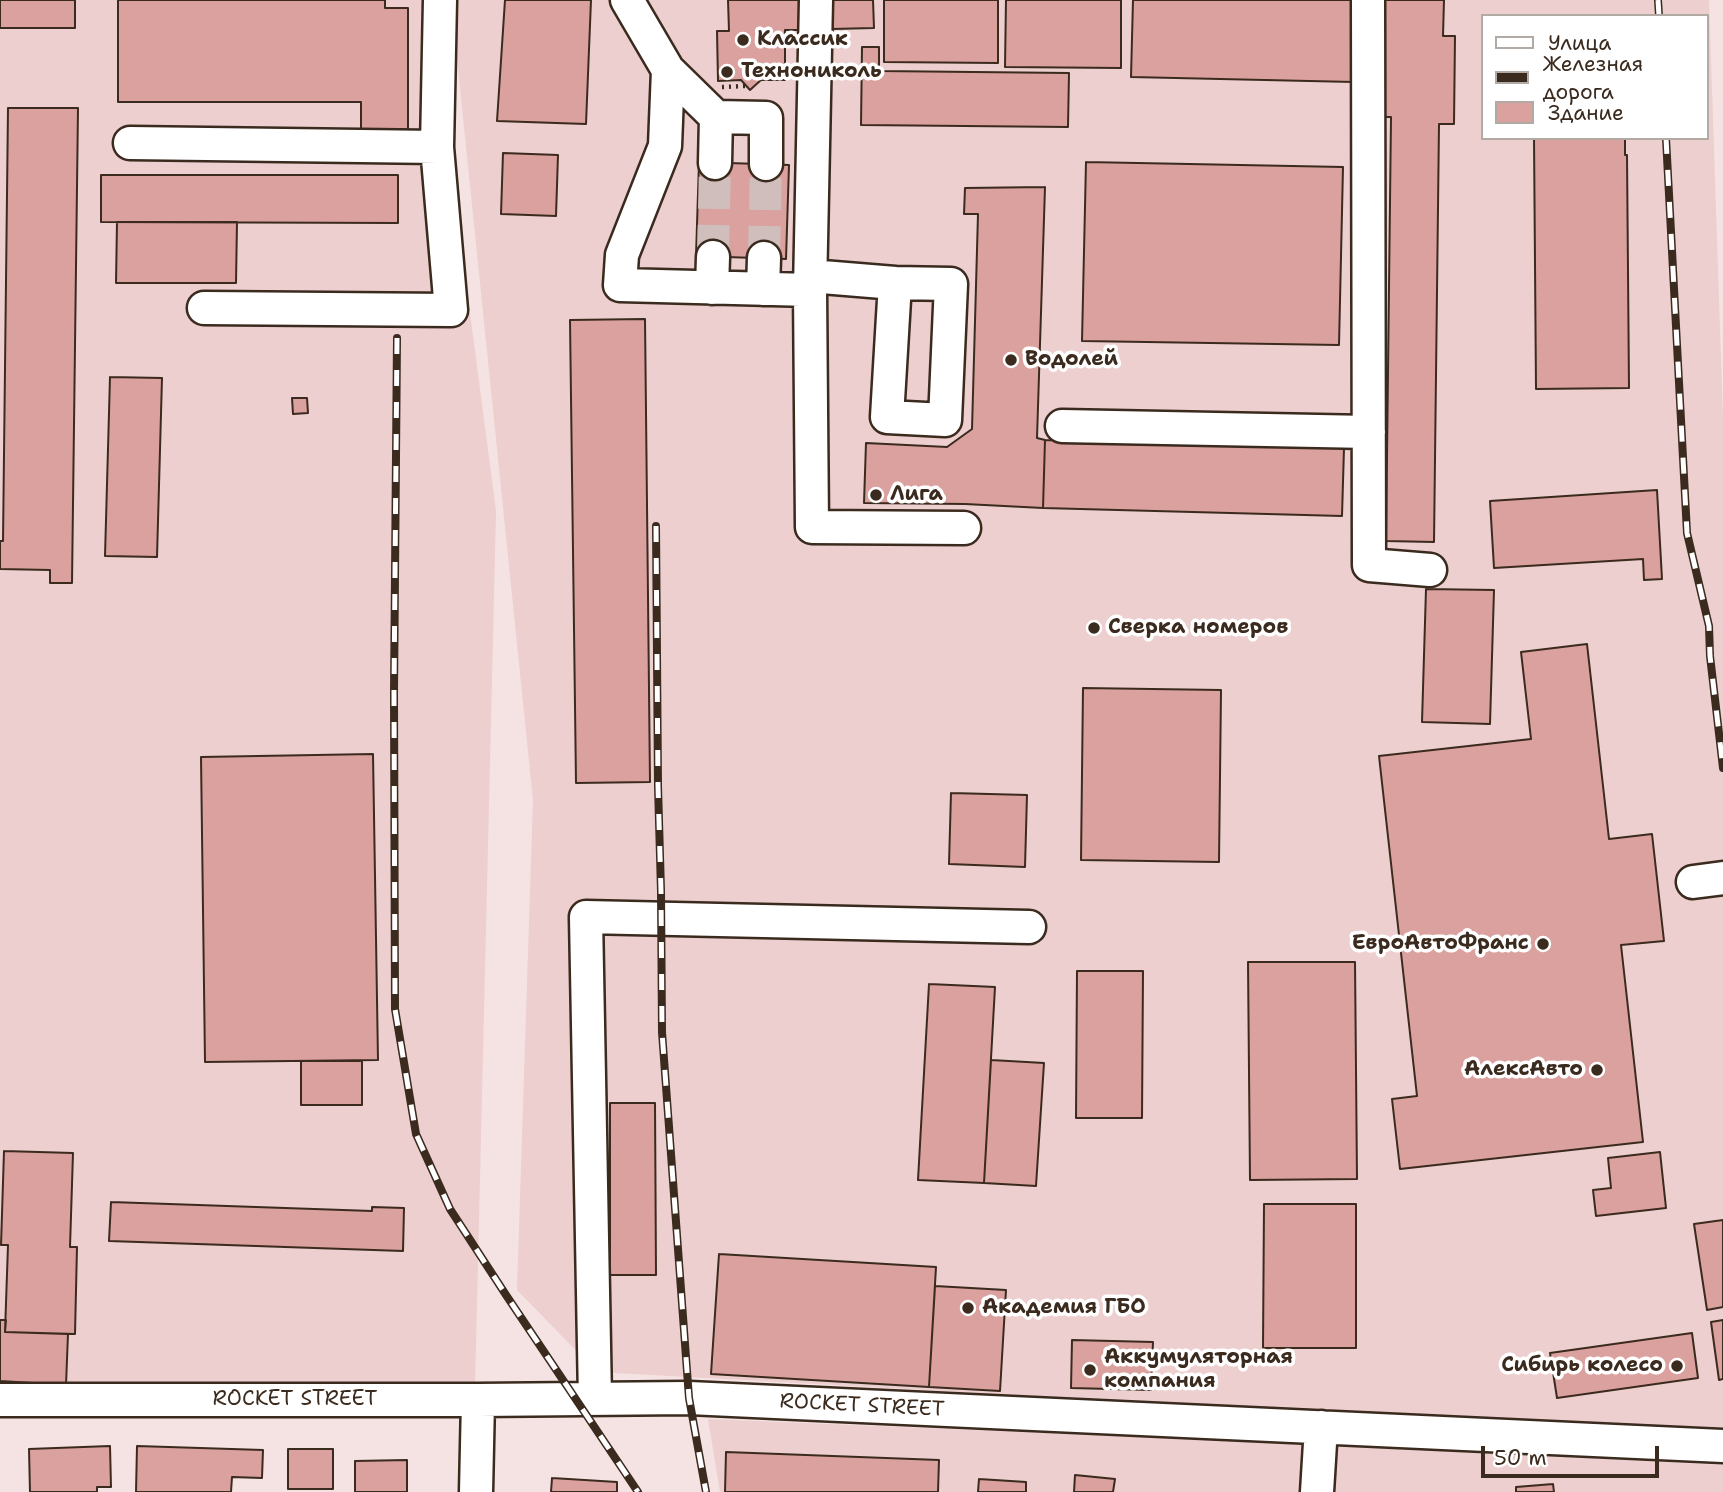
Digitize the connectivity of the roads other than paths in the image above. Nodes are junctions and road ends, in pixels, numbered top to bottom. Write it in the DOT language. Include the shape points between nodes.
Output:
graph roads {
  1 [pos="440,0"];
  2 [pos="626,0"];
  3 [pos="816,0"];
  4 [pos="1368,0"];
  5 [pos="668,71"];
  6 [pos="716,117"];
  7 [pos="130,143"];
  8 [pos="437,147"];
  9 [pos="715,163"];
  10 [pos="766,164"];
  11 [pos="810,283"];
  12 [pos="895,283"];
  13 [pos="204,307"];
  14 [pos="1062,426"];
  15 [pos="1369,432"];
  16 [pos="964,528"];
  17 [pos="1430,569"];
  18 [pos="1029,927"];
  19 [pos="595,1399"];
  20 [pos="0,1400"];
  21 [pos="478,1400"];
  22 [pos="1321,1427"];
  23 [pos="1723,1446"];
  24 [pos="476,1492"];
  25 [pos="1317,1492"];
  1 -- 8 [label="street"];
  2 -- 5 [label="street"];
  3 -- 11 [label="street"];
  4 -- 15 [label="street"];
  5 -- 6 [label="street"];
  5 -- 11 [label="street" via="665,146 622,255 620,285 713,272 763,274"];
  6 -- 9 [label="street"];
  6 -- 10 [label="street" via="766,118"];
  7 -- 8 [label="street"];
  8 -- 13 [label="street" via="451,310"];
  11 -- 12 [label="street"];
  11 -- 16 [label="street" via="812,527"];
  14 -- 15 [label="street"];
  15 -- 17 [label="street" via="1369,565"];
  18 -- 19 [label="street" via="586,917"];
  19 -- 21 [label="street, ROCKET STREET"];
  19 -- 22 [label="street, ROCKET STREET" via="703,1399"];
  20 -- 21 [label="street, ROCKET STREET"];
  21 -- 24 [label="street"];
  22 -- 23 [label="street, ROCKET STREET"];
  22 -- 25 [label="street"];
}
